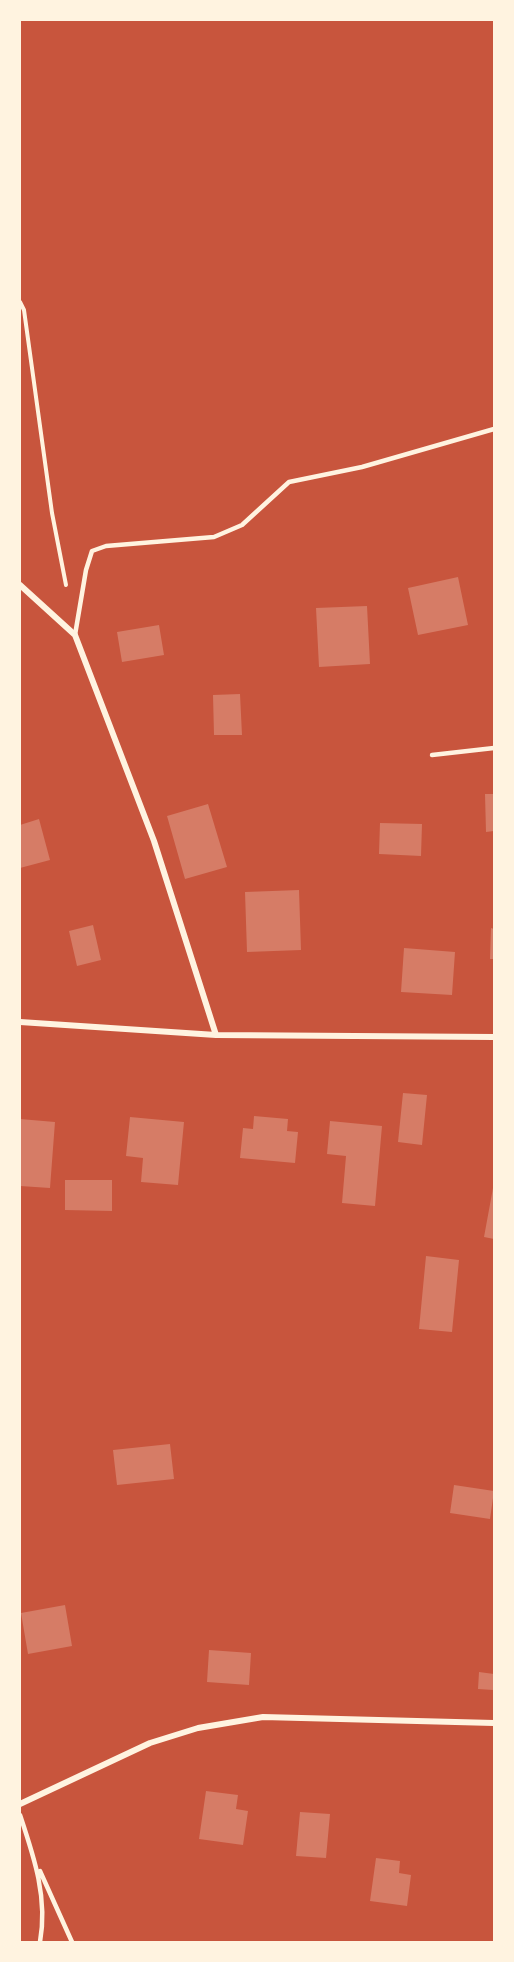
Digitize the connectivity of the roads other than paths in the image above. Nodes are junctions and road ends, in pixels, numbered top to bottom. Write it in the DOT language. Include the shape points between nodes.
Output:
graph roads {
  1 [pos="495,429"];
  2 [pos="20,585"];
  3 [pos="75,635"];
  4 [pos="495,748"];
  5 [pos="432,755"];
  6 [pos="20,1022"];
  7 [pos="216,1035"];
  8 [pos="495,1037"];
  9 [pos="495,1723"];
  10 [pos="20,1804"];
  11 [pos="20,1815"];
  12 [pos="37,1865"];
  13 [pos="40,1942"];
  14 [pos="72,1942"];
  1 -- 3 [label="lane" via="362,467 290,482 242,525 214,537 106,546 92,552"];
  2 -- 3 [label="street"];
  3 -- 7 [label="street" via="154,842"];
  4 -- 5 [label="lane"];
  6 -- 7 [label="street"];
  7 -- 8 [label="street"];
  9 -- 10 [label="street" via="263,1718 198,1728 150,1743"];
  11 -- 12 [label="lane"];
  12 -- 13 [label="lane" via="44,1922"];
  12 -- 14 [label="lane"];
}
